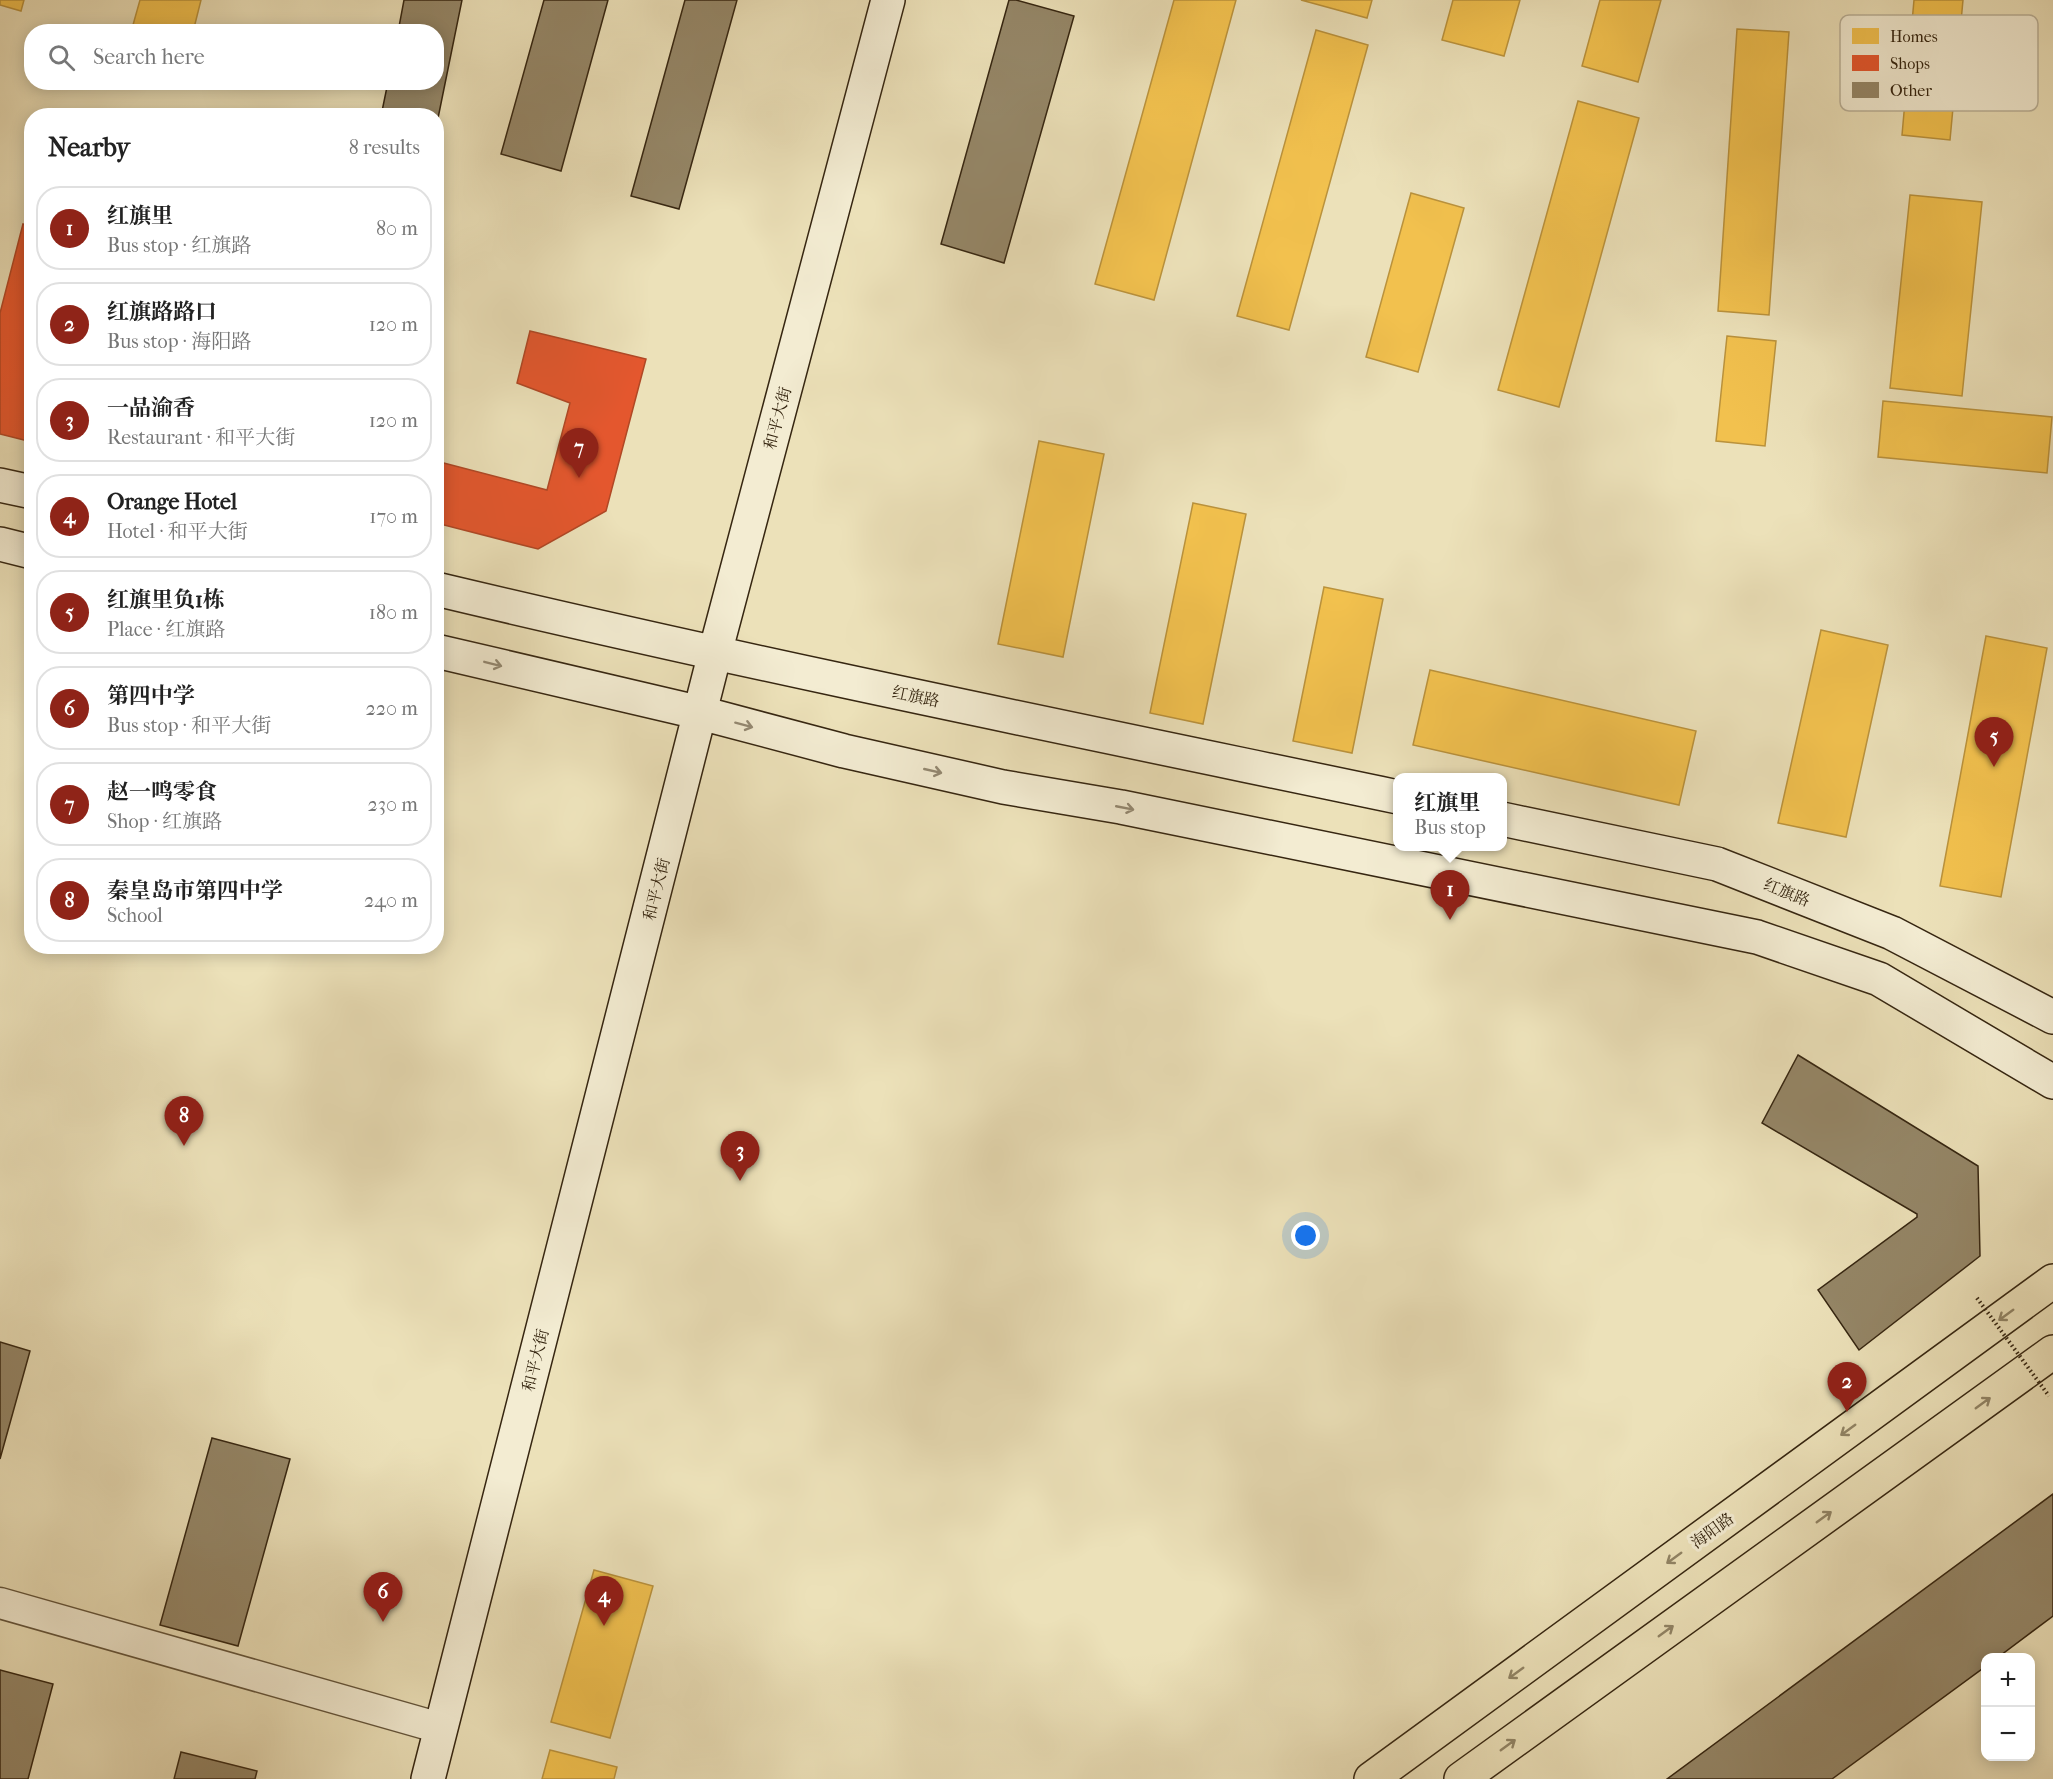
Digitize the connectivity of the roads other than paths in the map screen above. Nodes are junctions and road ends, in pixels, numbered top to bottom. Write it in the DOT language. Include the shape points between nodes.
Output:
graph roads {
  1 [pos="888,0"];
  2 [pos="0,485"];
  3 [pos="24,490"];
  4 [pos="0,544"];
  5 [pos="24,550"];
  6 [pos="444,591"];
  7 [pos="444,653"];
  8 [pos="715,653"];
  9 [pos="701,713"];
  10 [pos="1393,796"];
  11 [pos="1507,820"];
  12 [pos="2053,1017"];
  13 [pos="2053,1082"];
  14 [pos="2053,1281"];
  15 [pos="2053,1352"];
  16 [pos="0,1603"];
  17 [pos="440,1728"];
  18 [pos="428,1779"];
  19 [pos="1371,1779"];
  20 [pos="1461,1779"];
  1 -- 8 [label="main road, 和平大街"];
  2 -- 3 [label="main road"];
  4 -- 5 [label="main road"];
  6 -- 8 [label="main road, 红旗路"];
  7 -- 9 [label="main road, one-way"];
  8 -- 9 [label="main road, 和平大街"];
  8 -- 10 [label="main road, 红旗路"];
  9 -- 13 [label="main road, one-way" via="1003,787 1133,809 1757,937 1879,979"];
  9 -- 17 [label="main road, 和平大街"];
  11 -- 12 [label="main road, 红旗路" via="1717,864 1892,933"];
  14 -- 19 [label="main road, 海阳路, one-way"];
  20 -- 15 [label="main road, one-way"];
  16 -- 17 [label="street"];
  17 -- 18 [label="main road, 和平大街"];
}
